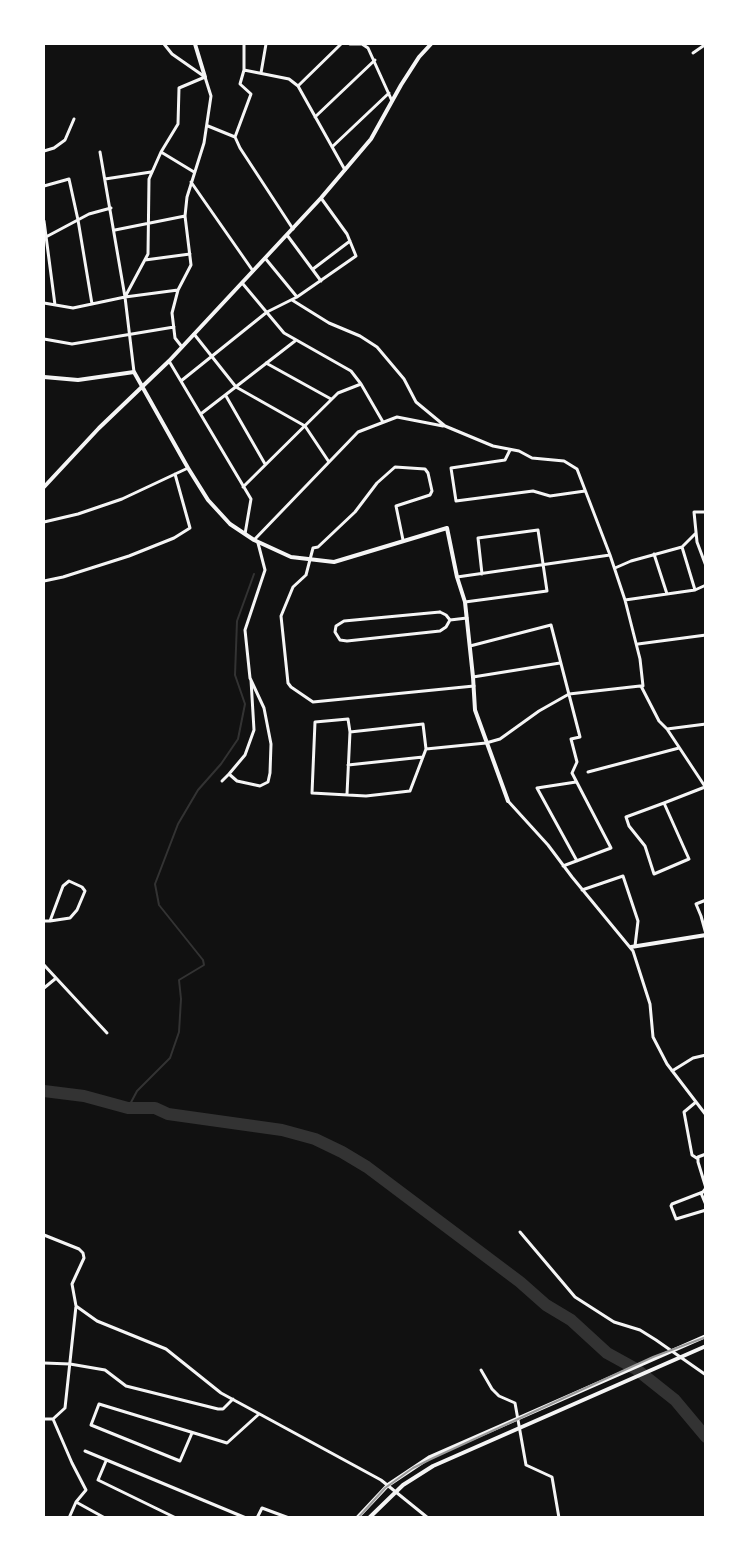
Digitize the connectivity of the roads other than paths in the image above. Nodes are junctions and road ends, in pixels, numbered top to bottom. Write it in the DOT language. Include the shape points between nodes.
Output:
graph roads {
  1 [pos="164,44"];
  2 [pos="195,44"];
  3 [pos="244,44"];
  4 [pos="266,44"];
  5 [pos="340,44"];
  6 [pos="350,44"];
  7 [pos="431,44"];
  8 [pos="705,45"];
  9 [pos="693,53"];
  10 [pos="375,60"];
  11 [pos="244,70"];
  12 [pos="261,73"];
  13 [pos="206,77"];
  14 [pos="298,86"];
  15 [pos="389,93"];
  16 [pos="392,101"];
  17 [pos="314,117"];
  18 [pos="74,119"];
  19 [pos="208,126"];
  20 [pos="235,137"];
  21 [pos="332,147"];
  22 [pos="44,151"];
  23 [pos="100,152"];
  24 [pos="161,152"];
  25 [pos="345,170"];
  26 [pos="151,172"];
  27 [pos="194,172"];
  28 [pos="105,179"];
  29 [pos="191,182"];
  30 [pos="44,186"];
  31 [pos="321,198"];
  32 [pos="111,208"];
  33 [pos="185,216"];
  34 [pos="78,220"];
  35 [pos="44,221"];
  36 [pos="148,224"];
  37 [pos="292,229"];
  38 [pos="115,230"];
  39 [pos="287,235"];
  40 [pos="45,237"];
  41 [pos="350,241"];
  42 [pos="190,254"];
  43 [pos="265,258"];
  44 [pos="145,260"];
  45 [pos="312,269"];
  46 [pos="253,271"];
  47 [pos="321,281"];
  48 [pos="243,284"];
  49 [pos="178,290"];
  50 [pos="125,297"];
  51 [pos="297,297"];
  52 [pos="292,300"];
  53 [pos="44,303"];
  54 [pos="92,304"];
  55 [pos="55,305"];
  56 [pos="267,312"];
  57 [pos="174,327"];
  58 [pos="130,334"];
  59 [pos="194,334"];
  60 [pos="44,339"];
  61 [pos="295,341"];
  62 [pos="182,347"];
  63 [pos="212,356"];
  64 [pos="169,361"];
  65 [pos="266,363"];
  66 [pos="134,372"];
  67 [pos="44,377"];
  68 [pos="181,381"];
  69 [pos="361,384"];
  70 [pos="141,387"];
  71 [pos="236,387"];
  72 [pos="226,395"];
  73 [pos="331,399"];
  74 [pos="202,414"];
  75 [pos="383,422"];
  76 [pos="305,426"];
  77 [pos="445,426"];
  78 [pos="510,450"];
  79 [pos="328,462"];
  80 [pos="265,464"];
  81 [pos="188,468"];
  82 [pos="174,474"];
  83 [pos="44,487"];
  84 [pos="243,487"];
  85 [pos="585,491"];
  86 [pos="705,512"];
  87 [pos="44,522"];
  88 [pos="696,533"];
  89 [pos="245,534"];
  90 [pos="256,540"];
  91 [pos="403,540"];
  92 [pos="682,547"];
  93 [pos="654,554"];
  94 [pos="610,555"];
  95 [pos="311,560"];
  96 [pos="543,565"];
  97 [pos="705,566"];
  98 [pos="615,568"];
  99 [pos="482,574"];
  100 [pos="457,577"];
  101 [pos="44,581"];
  102 [pos="705,585"];
  103 [pos="695,590"];
  104 [pos="667,594"];
  105 [pos="625,600"];
  106 [pos="465,602"];
  107 [pos="466,618"];
  108 [pos="450,620"];
  109 [pos="705,635"];
  110 [pos="638,644"];
  111 [pos="470,646"];
  112 [pos="560,663"];
  113 [pos="473,677"];
  114 [pos="250,678"];
  115 [pos="474,686"];
  116 [pos="641,686"];
  117 [pos="569,694"];
  118 [pos="705,724"];
  119 [pos="667,729"];
  120 [pos="350,732"];
  121 [pos="486,743"];
  122 [pos="680,748"];
  123 [pos="426,749"];
  124 [pos="423,757"];
  125 [pos="348,765"];
  126 [pos="588,772"];
  127 [pos="229,774"];
  128 [pos="222,781"];
  129 [pos="576,782"];
  130 [pos="705,788"];
  131 [pos="347,794"];
  132 [pos="508,801"];
  133 [pos="664,803"];
  134 [pos="576,861"];
  135 [pos="563,866"];
  136 [pos="582,891"];
  137 [pos="705,900"];
  138 [pos="44,921"];
  139 [pos="50,921"];
  140 [pos="705,934"];
  141 [pos="633,947"];
  142 [pos="44,965"];
  143 [pos="56,979"];
  144 [pos="44,988"];
  145 [pos="107,1033"];
  146 [pos="705,1055"];
  147 [pos="672,1071"];
  148 [pos="696,1102"];
  149 [pos="705,1115"];
  150 [pos="705,1155"];
  151 [pos="698,1160"];
  152 [pos="705,1188"];
  153 [pos="701,1193"];
  154 [pos="705,1205"];
  155 [pos="705,1210"];
  156 [pos="520,1232"];
  157 [pos="44,1235"];
  158 [pos="75,1306"];
  159 [pos="705,1336"];
  160 [pos="705,1346"];
  161 [pos="44,1363"];
  162 [pos="70,1364"];
  163 [pos="481,1370"];
  164 [pos="705,1375"];
  165 [pos="233,1400"];
  166 [pos="259,1414"];
  167 [pos="44,1419"];
  168 [pos="53,1419"];
  169 [pos="192,1433"];
  170 [pos="85,1452"];
  171 [pos="106,1461"];
  172 [pos="388,1485"];
  173 [pos="396,1491"];
  174 [pos="76,1502"];
  175 [pos="69,1518"];
  176 [pos="105,1518"];
  177 [pos="176,1518"];
  178 [pos="246,1518"];
  179 [pos="257,1518"];
  180 [pos="289,1518"];
  181 [pos="357,1518"];
  182 [pos="369,1518"];
  183 [pos="428,1518"];
  184 [pos="559,1518"];
  1 -- 13 [label="street"];
  2 -- 13 [label="street"];
  3 -- 11 [label="street"];
  4 -- 12 [label="street"];
  5 -- 14 [label="street"];
  6 -- 10 [label="street" via="362,44"];
  7 -- 16 [label="street"];
  8 -- 9 [label="street"];
  10 -- 15 [label="street"];
  10 -- 17 [label="street"];
  11 -- 12 [label="street"];
  11 -- 20 [label="street" via="240,84 251,94"];
  12 -- 14 [label="street" via="289,79"];
  13 -- 19 [label="street" via="211,96"];
  13 -- 24 [label="street" via="179,88 178,124"];
  14 -- 17 [label="street"];
  15 -- 16 [label="street"];
  15 -- 21 [label="street"];
  16 -- 25 [label="street" via="371,139"];
  17 -- 21 [label="street"];
  18 -- 22 [label="street" via="65,140"];
  19 -- 20 [label="street"];
  19 -- 27 [label="street"];
  20 -- 37 [label="street"];
  21 -- 25 [label="street"];
  23 -- 28 [label="street"];
  24 -- 26 [label="street"];
  24 -- 27 [label="street"];
  25 -- 31 [label="street"];
  26 -- 28 [label="street"];
  26 -- 36 [label="street"];
  27 -- 29 [label="street"];
  28 -- 32 [label="street"];
  29 -- 33 [label="street"];
  29 -- 46 [label="street"];
  30 -- 34 [label="street" via="69,179"];
  31 -- 37 [label="street"];
  31 -- 41 [label="street"];
  32 -- 34 [label="street"];
  32 -- 38 [label="street"];
  33 -- 36 [label="street"];
  33 -- 42 [label="street"];
  34 -- 40 [label="street"];
  34 -- 54 [label="street"];
  35 -- 40 [label="street"];
  36 -- 38 [label="street"];
  36 -- 44 [label="street"];
  37 -- 39 [label="street"];
  38 -- 50 [label="street"];
  39 -- 43 [label="street"];
  39 -- 45 [label="street"];
  40 -- 55 [label="street"];
  41 -- 45 [label="street"];
  41 -- 47 [label="street" via="356,256"];
  42 -- 44 [label="street"];
  42 -- 49 [label="street" via="191,265"];
  43 -- 46 [label="street"];
  43 -- 51 [label="street"];
  44 -- 50 [label="street"];
  45 -- 47 [label="street"];
  46 -- 48 [label="street"];
  47 -- 51 [label="street"];
  48 -- 56 [label="street"];
  48 -- 59 [label="street"];
  49 -- 50 [label="street"];
  49 -- 57 [label="street" via="172,313"];
  50 -- 54 [label="street"];
  50 -- 58 [label="street"];
  51 -- 52 [label="street"];
  52 -- 56 [label="street"];
  52 -- 77 [label="street" via="377,347 404,379 416,402"];
  53 -- 55 [label="street"];
  54 -- 55 [label="street" via="73,308"];
  56 -- 61 [label="street"];
  56 -- 63 [label="street"];
  57 -- 58 [label="street"];
  57 -- 62 [label="street" via="175,338"];
  58 -- 60 [label="street" via="72,344"];
  58 -- 66 [label="street"];
  59 -- 62 [label="street"];
  59 -- 63 [label="street"];
  61 -- 65 [label="street"];
  61 -- 69 [label="street" via="351,371"];
  62 -- 64 [label="street"];
  63 -- 68 [label="street"];
  63 -- 71 [label="street"];
  64 -- 68 [label="street"];
  64 -- 70 [label="street"];
  65 -- 71 [label="street"];
  65 -- 73 [label="street"];
  66 -- 67 [label="street" via="78,380"];
  66 -- 70 [label="street"];
  68 -- 74 [label="street"];
  69 -- 73 [label="street"];
  69 -- 75 [label="street"];
  70 -- 81 [label="street"];
  70 -- 83 [label="street"];
  71 -- 72 [label="street"];
  71 -- 76 [label="street"];
  72 -- 74 [label="street"];
  72 -- 80 [label="street"];
  73 -- 76 [label="street"];
  74 -- 84 [label="street"];
  75 -- 77 [label="street" via="397,417"];
  75 -- 79 [label="street" via="358,432"];
  76 -- 79 [label="street"];
  76 -- 80 [label="street"];
  77 -- 78 [label="street"];
  78 -- 85 [label="street" via="532,458 564,461 577,469"];
  78 -- 85 [label="street" via="505,460 452,468 456,501 533,491 550,496"];
  79 -- 90 [label="street"];
  80 -- 84 [label="street"];
  81 -- 82 [label="street"];
  81 -- 89 [label="street" via="208,500"];
  82 -- 87 [label="street" via="122,499"];
  82 -- 101 [label="street" via="190,528 129,556"];
  84 -- 89 [label="street" via="251,499"];
  85 -- 94 [label="street"];
  86 -- 88 [label="street" via="694,512"];
  88 -- 92 [label="street"];
  88 -- 97 [label="street"];
  89 -- 90 [label="street"];
  90 -- 95 [label="street" via="291,557"];
  90 -- 114 [label="street" via="265,570 245,630"];
  91 -- 95 [label="street" via="334,562"];
  91 -- 95 [label="street" via="395,509 430,495 425,469 395,467 355,512 313,548"];
  91 -- 100 [label="street" via="447,528"];
  92 -- 93 [label="street"];
  92 -- 103 [label="street"];
  93 -- 98 [label="street"];
  93 -- 104 [label="street"];
  94 -- 96 [label="street"];
  94 -- 98 [label="street"];
  95 -- 115 [label="street" via="306,575 293,587 281,616 291,687 313,702"];
  96 -- 99 [label="street"];
  96 -- 99 [label="street" via="538,530 498,535 478,538"];
  96 -- 106 [label="street" via="546,591"];
  98 -- 105 [label="street"];
  99 -- 100 [label="street"];
  100 -- 106 [label="street"];
  102 -- 103 [label="street"];
  103 -- 104 [label="street"];
  104 -- 105 [label="street"];
  105 -- 110 [label="street"];
  106 -- 107 [label="street"];
  107 -- 108 [label="street"];
  107 -- 111 [label="street"];
  108 -- 108 [label="street" via="440,631 347,641 340,640 335,632 344,621 440,612"];
  109 -- 110 [label="street"];
  110 -- 116 [label="street"];
  111 -- 112 [label="street" via="550,625"];
  111 -- 113 [label="street"];
  112 -- 113 [label="street"];
  112 -- 117 [label="street"];
  113 -- 115 [label="street"];
  114 -- 127 [label="street" via="254,730 245,755"];
  114 -- 127 [label="street" via="264,708 272,744 268,782 260,786 237,782"];
  115 -- 121 [label="street" via="475,710"];
  116 -- 117 [label="street"];
  116 -- 119 [label="street" via="658,721"];
  117 -- 121 [label="street" via="500,739"];
  117 -- 129 [label="street" via="580,737 571,739 577,762 572,773"];
  118 -- 119 [label="street"];
  119 -- 122 [label="street"];
  120 -- 123 [label="street" via="423,724"];
  120 -- 125 [label="street"];
  120 -- 131 [label="street" via="348,719 315,722 312,792"];
  121 -- 123 [label="street"];
  121 -- 132 [label="street"];
  122 -- 126 [label="street"];
  122 -- 130 [label="street"];
  123 -- 124 [label="street"];
  124 -- 125 [label="street"];
  124 -- 131 [label="street" via="410,791"];
  125 -- 131 [label="street"];
  127 -- 128 [label="street"];
  129 -- 134 [label="street" via="611,848"];
  129 -- 134 [label="street" via="537,788"];
  130 -- 133 [label="street"];
  132 -- 135 [label="street"];
  133 -- 133 [label="street" via="626,818 645,846 654,874 689,859"];
  134 -- 135 [label="street"];
  135 -- 136 [label="street"];
  136 -- 141 [label="street"];
  136 -- 141 [label="street" via="623,876 638,921"];
  137 -- 140 [label="street" via="696,904"];
  138 -- 139 [label="street"];
  139 -- 139 [label="street" via="70,918 77,910 82,887 69,881 63,886"];
  140 -- 141 [label="street"];
  141 -- 147 [label="street" via="650,1004 653,1037"];
  142 -- 143 [label="street"];
  143 -- 144 [label="street"];
  143 -- 145 [label="street"];
  146 -- 147 [label="street"];
  147 -- 148 [label="street"];
  148 -- 149 [label="street"];
  148 -- 151 [label="street" via="684,1112 692,1155"];
  150 -- 151 [label="street"];
  151 -- 152 [label="street"];
  152 -- 153 [label="street"];
  153 -- 154 [label="street"];
  153 -- 155 [label="street" via="671,1206 676,1219"];
  156 -- 164 [label="street" via="575,1297 614,1322 648,1335"];
  157 -- 158 [label="street" via="83,1253 72,1284"];
  158 -- 162 [label="street"];
  158 -- 165 [label="street" via="97,1321 166,1349"];
  159 -- 172 [label="street" via="430,1457"];
  160 -- 173 [label="street" via="433,1466"];
  161 -- 162 [label="street"];
  162 -- 165 [label="street" via="105,1370 126,1386 218,1410"];
  162 -- 168 [label="street" via="65,1408"];
  163 -- 184 [label="street" via="499,1396 515,1403 526,1465 552,1477"];
  165 -- 166 [label="street"];
  166 -- 169 [label="street" via="227,1443"];
  166 -- 172 [label="street"];
  167 -- 168 [label="street"];
  168 -- 174 [label="street" via="86,1490"];
  169 -- 169 [label="street" via="180,1461 91,1425 99,1404"];
  170 -- 171 [label="street"];
  171 -- 177 [label="street" via="98,1480"];
  171 -- 178 [label="street"];
  172 -- 173 [label="street"];
  172 -- 181 [label="street"];
  173 -- 182 [label="street"];
  173 -- 183 [label="street"];
  174 -- 175 [label="street"];
  174 -- 176 [label="street"];
  179 -- 180 [label="street" via="262,1508"];
}
